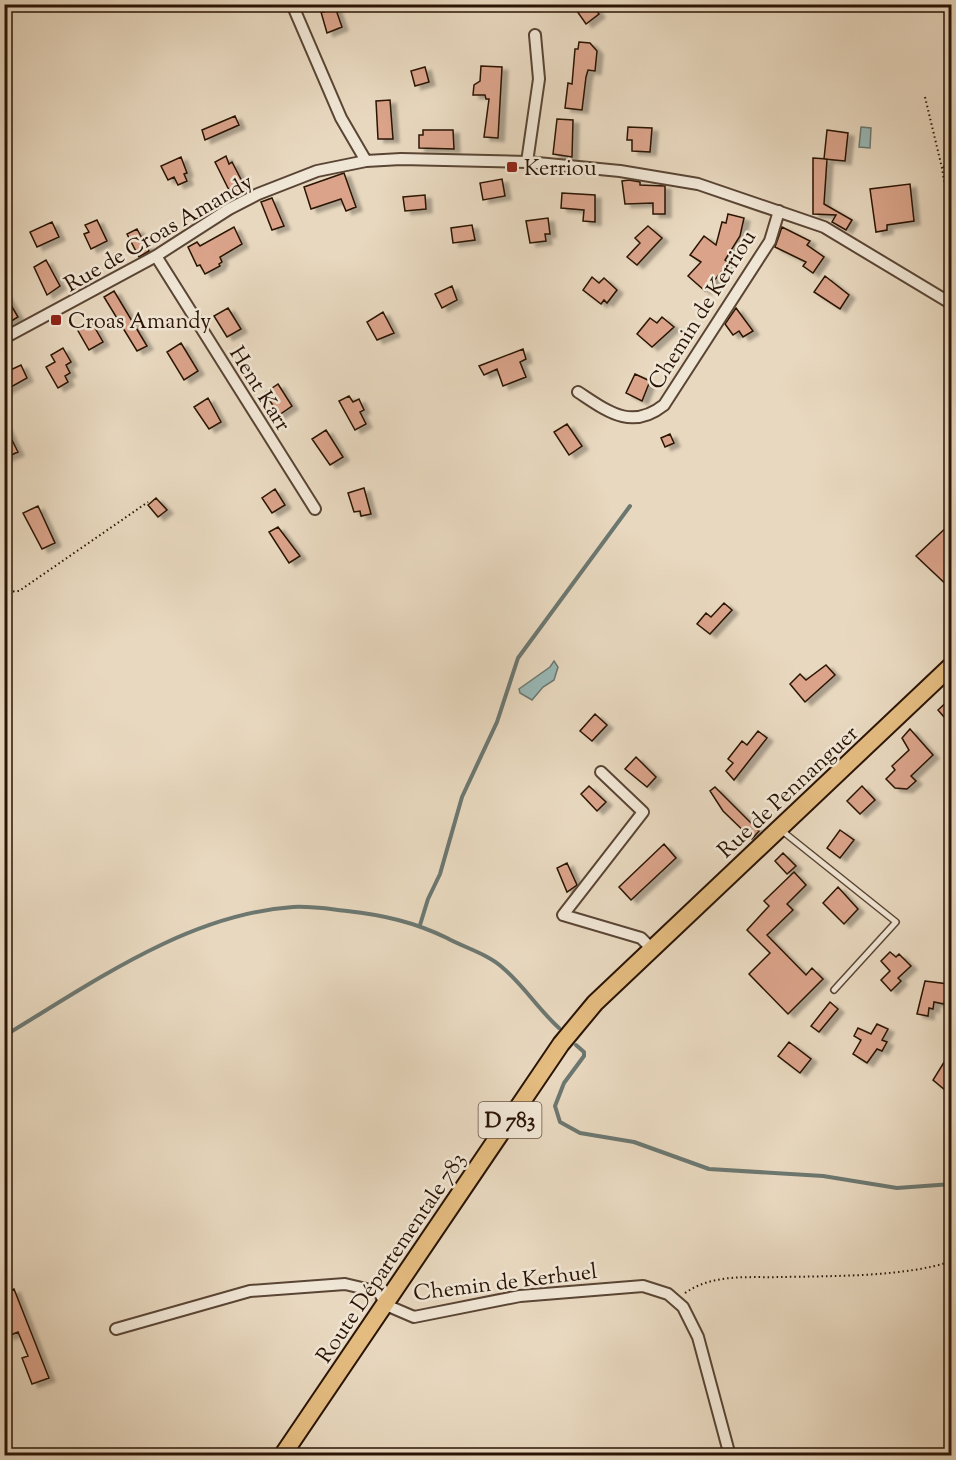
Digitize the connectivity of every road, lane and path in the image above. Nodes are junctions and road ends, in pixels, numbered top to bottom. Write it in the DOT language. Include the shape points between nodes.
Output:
graph roads {
  1 [pos="292,4"];
  2 [pos="535,35"];
  3 [pos="925,97"];
  4 [pos="366,161"];
  5 [pos="528,162"];
  6 [pos="951,165"];
  7 [pos="942,168"];
  8 [pos="779,211"];
  9 [pos="951,231"];
  10 [pos="156,256"];
  11 [pos="951,304"];
  12 [pos="4,338"];
  13 [pos="578,392"];
  14 [pos="148,502"];
  15 [pos="315,509"];
  16 [pos="4,592"];
  17 [pos="951,665"];
  18 [pos="601,772"];
  19 [pos="779,829"];
  20 [pos="651,948"];
  21 [pos="834,990"];
  22 [pos="951,1261"];
  23 [pos="676,1301"];
  24 [pos="386,1305"];
  25 [pos="116,1329"];
  26 [pos="282,1455"];
  27 [pos="730,1455"];
  1 -- 4 [label="street" via="341,118"];
  2 -- 5 [label="street" via="539,79"];
  3 -- 7 [label="path"];
  4 -- 5 [label="street, Rue de Croas Amandy"];
  4 -- 10 [label="street, Rue de Croas Amandy" via="317,171 258,194"];
  5 -- 8 [label="street, Rue de Croas Amandy" via="698,184"];
  6 -- 7 [label="path"];
  7 -- 9 [label="path"];
  8 -- 11 [label="street, Rue de Croas Amandy" via="824,227"];
  8 -- 13 [label="street, Chemin de Kerriou" via="770,241 664,405 653,413 616,417"];
  10 -- 12 [label="street, Rue de Croas Amandy"];
  10 -- 15 [label="street, Hent Karr"];
  14 -- 16 [label="path" via="19,591"];
  17 -- 19 [label="main road, Rue de Pennanguer / D 783"];
  18 -- 20 [label="street" via="643,812 563,915 641,938"];
  19 -- 20 [label="main road, Rue de Pennanguer / D 783"];
  19 -- 21 [label="lane" via="896,922"];
  20 -- 24 [label="main road, Route Départementale 783 / D 783" via="595,1003 561,1044"];
  22 -- 23 [label="path" via="888,1272 714,1279 697,1285"];
  23 -- 24 [label="street, Chemin de Kerhuel" via="668,1294 643,1286 520,1296 414,1317"];
  23 -- 27 [label="street, Chemin de Kerhuel" via="699,1337"];
  24 -- 25 [label="street, Chemin de Kerhuel" via="379,1292 345,1284 250,1291"];
  24 -- 26 [label="main road, Route Départementale 783 / D 783"];
}
